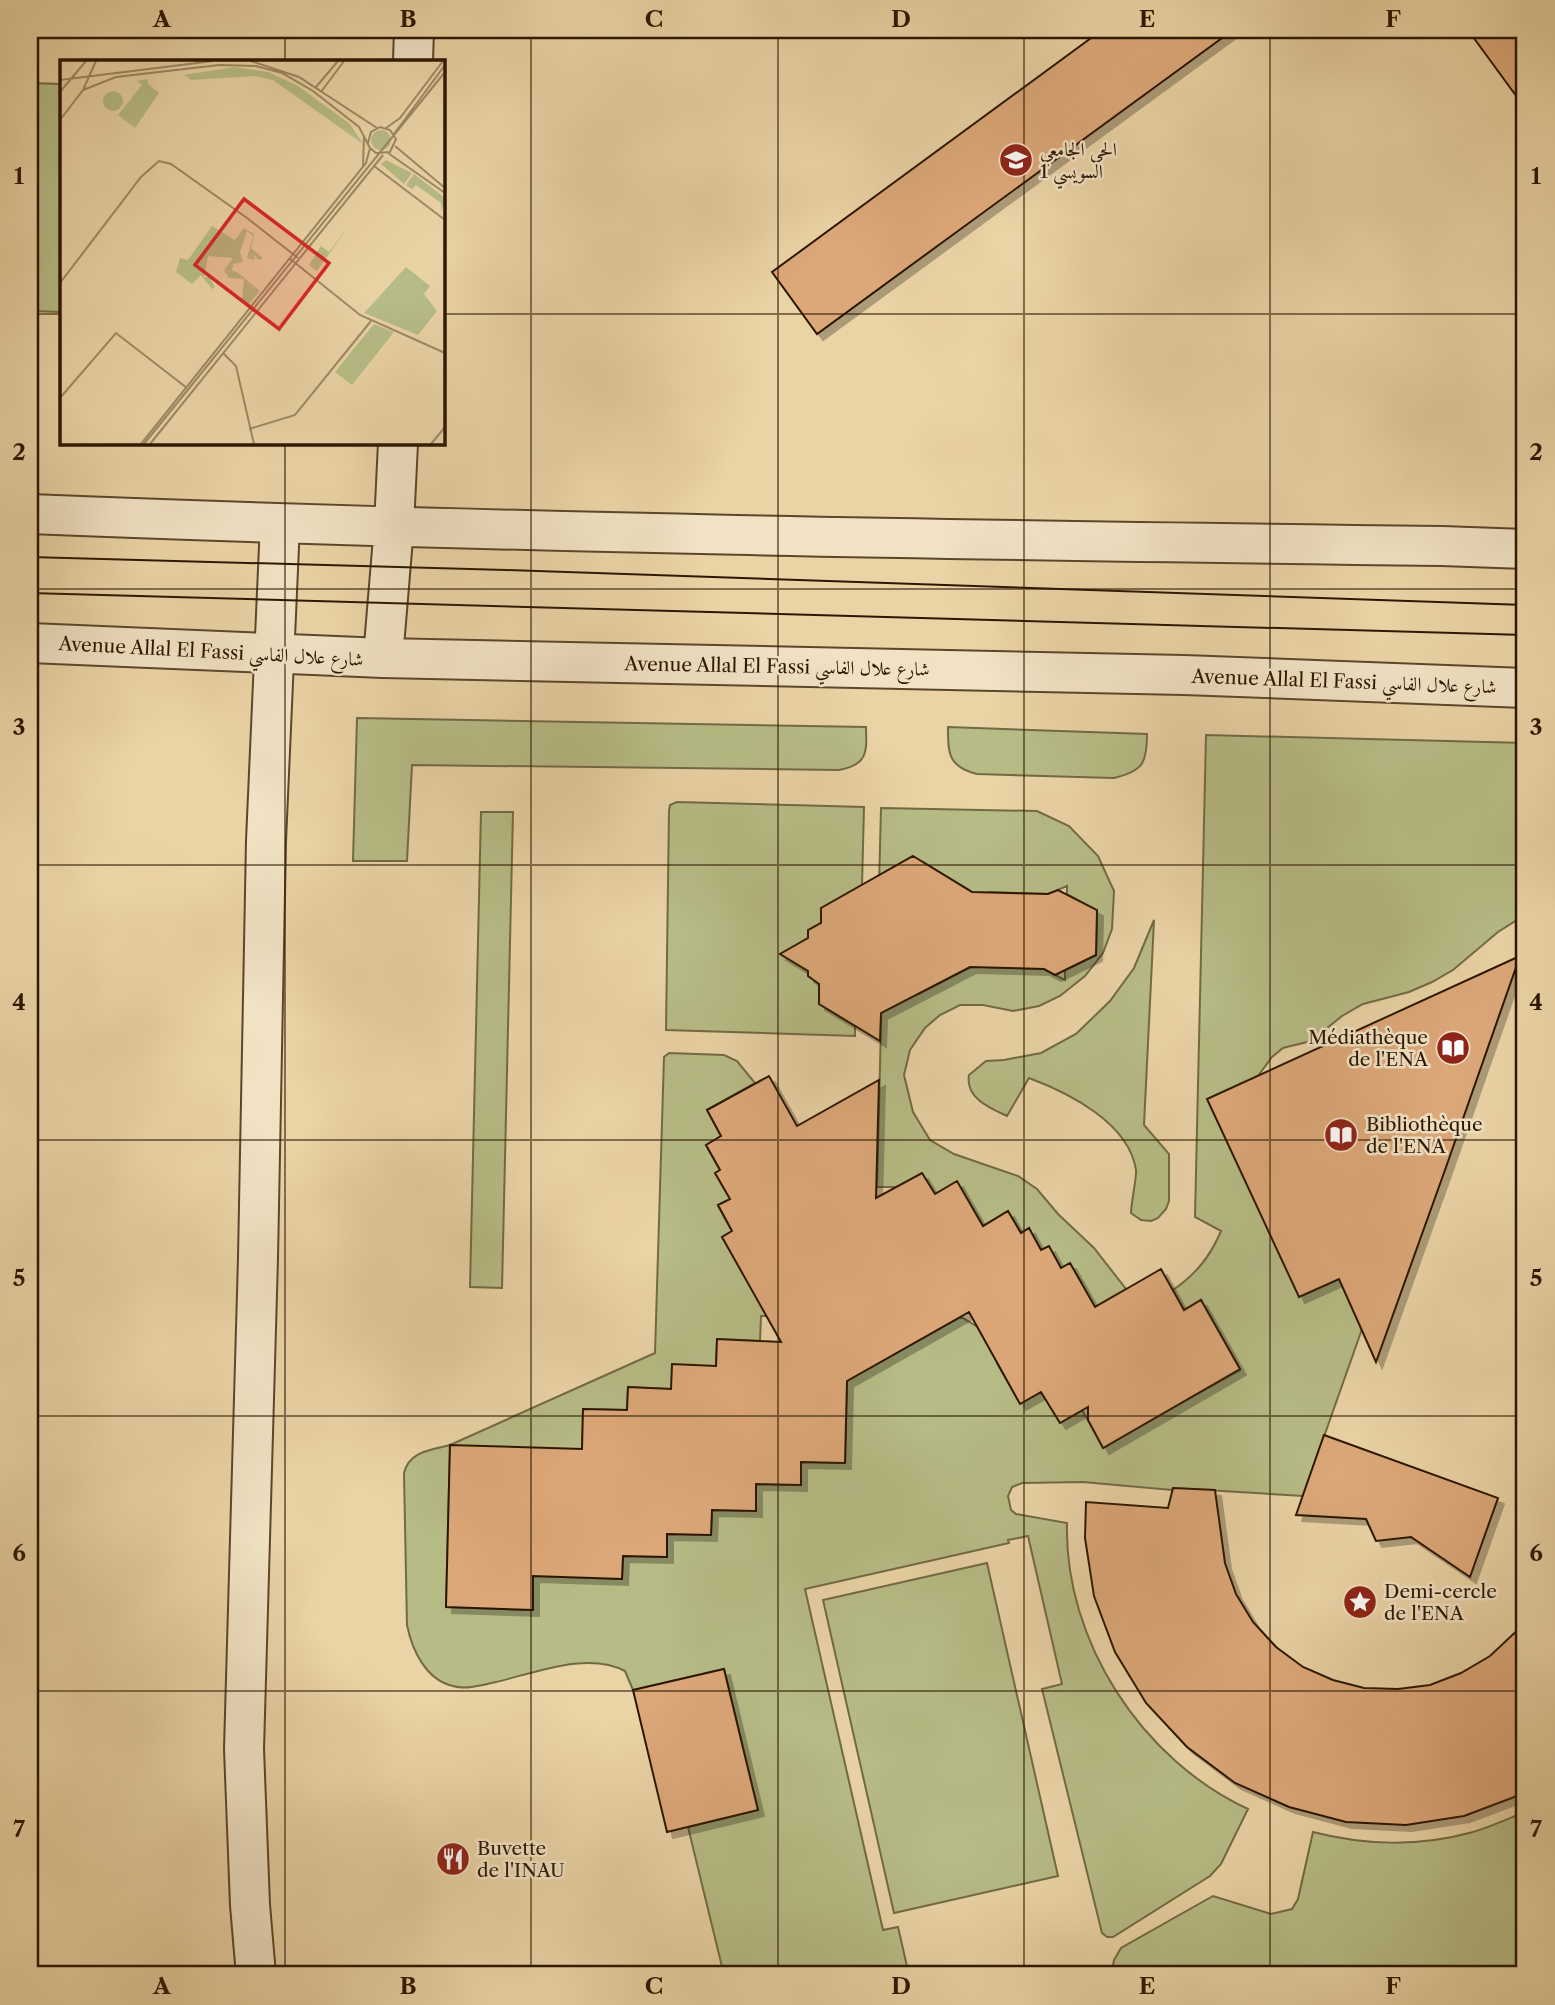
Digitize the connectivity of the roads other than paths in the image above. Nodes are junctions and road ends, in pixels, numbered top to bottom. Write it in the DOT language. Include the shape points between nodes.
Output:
graph roads {
  1 [pos="414,30"];
  2 [pos="413,60"];
  3 [pos="398,444"];
  4 [pos="30,514"];
  5 [pos="280,524"];
  6 [pos="394,526"];
  7 [pos="1525,550"];
  8 [pos="30,643"];
  9 [pos="273,653"];
  10 [pos="383,658"];
  11 [pos="1525,688"];
  12 [pos="256,1975"];
  1 -- 2 [label="street"];
  3 -- 6 [label="street"];
  4 -- 5 [label="street"];
  5 -- 6 [label="street"];
  5 -- 9 [label="street"];
  6 -- 7 [label="street"];
  6 -- 10 [label="street"];
  8 -- 9 [label="street, Avenue Allal El Fassi شارع علال الفاسي"];
  9 -- 10 [label="street, Avenue Allal El Fassi شارع علال الفاسي"];
  9 -- 12 [label="street" via="244,1749"];
  10 -- 11 [label="street, Avenue Allal El Fassi شارع علال الفاسي" via="1184,675"];
}
